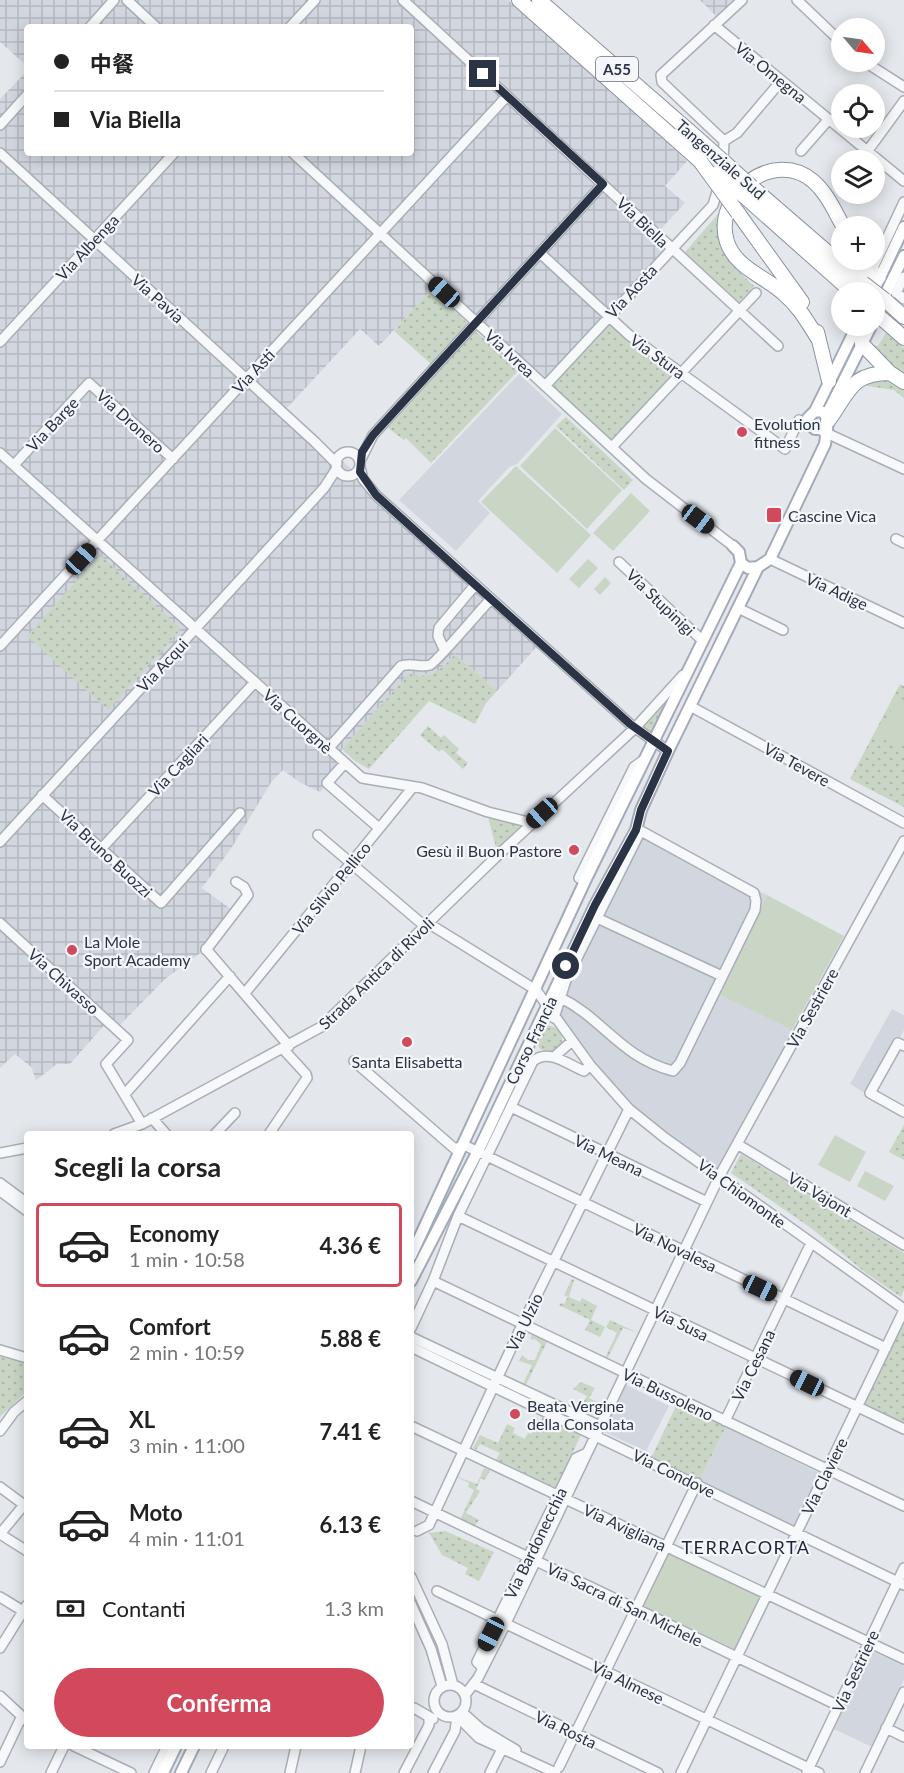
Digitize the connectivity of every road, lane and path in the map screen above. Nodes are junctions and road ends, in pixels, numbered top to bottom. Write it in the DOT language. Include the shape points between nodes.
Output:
graph roads {
  1 [pos="114,0"];
  2 [pos="127,0"];
  3 [pos="315,0"];
  4 [pos="403,0"];
  5 [pos="519,0"];
  6 [pos="539,0"];
  7 [pos="742,0"];
  8 [pos="797,0"];
  9 [pos="93,24"];
  10 [pos="153,24"];
  11 [pos="293,24"];
  12 [pos="714,25"];
  13 [pos="831,32"];
  14 [pos="881,72"];
  15 [pos="781,81"];
  16 [pos="904,87"];
  17 [pos="507,96"];
  18 [pos="24,98"];
  19 [pos="904,101"];
  20 [pos="829,119"];
  21 [pos="0,125"];
  22 [pos="724,141"];
  23 [pos="867,150"];
  24 [pos="869,150"];
  25 [pos="801,151"];
  26 [pos="0,153"];
  27 [pos="171,156"];
  28 [pos="295,156"];
  29 [pos="700,161"];
  30 [pos="885,165"];
  31 [pos="904,181"];
  32 [pos="603,184"];
  33 [pos="748,192"];
  34 [pos="904,202"];
  35 [pos="837,216"];
  36 [pos="899,229"];
  37 [pos="380,234"];
  38 [pos="94,239"];
  39 [pos="672,249"];
  40 [pos="540,253"];
  41 [pos="904,256"];
  42 [pos="855,276"];
  43 [pos="904,276"];
  44 [pos="756,293"];
  45 [pos="890,294"];
  46 [pos="740,312"];
  47 [pos="608,316"];
  48 [pos="904,316"];
  49 [pos="476,321"];
  50 [pos="885,322"];
  51 [pos="899,334"];
  52 [pos="854,336"];
  53 [pos="861,336"];
  54 [pos="866,336"];
  55 [pos="819,340"];
  56 [pos="0,342"];
  57 [pos="862,344"];
  58 [pos="778,346"];
  59 [pos="890,373"];
  60 [pos="683,374"];
  61 [pos="246,378"];
  62 [pos="829,381"];
  63 [pos="904,382"];
  64 [pos="89,383"];
  65 [pos="544,386"];
  66 [pos="819,422"];
  67 [pos="373,435"];
  68 [pos="316,442"];
  69 [pos="612,447"];
  70 [pos="0,453"];
  71 [pos="345,453"];
  72 [pos="173,459"];
  73 [pos="360,464"];
  74 [pos="14,465"];
  75 [pos="904,470"];
  76 [pos="342,471"];
  77 [pos="376,495"];
  78 [pos="98,541"];
  79 [pos="733,546"];
  80 [pos="770,559"];
  81 [pos="619,562"];
  82 [pos="741,563"];
  83 [pos="758,567"];
  84 [pos="475,585"];
  85 [pos="491,599"];
  86 [pos="738,608"];
  87 [pos="904,623"];
  88 [pos="195,628"];
  89 [pos="783,630"];
  90 [pos="703,641"];
  91 [pos="0,646"];
  92 [pos="444,649"];
  93 [pos="255,682"];
  94 [pos="671,696"];
  95 [pos="692,707"];
  96 [pos="635,728"];
  97 [pos="654,743"];
  98 [pos="328,749"];
  99 [pos="668,751"];
  100 [pos="345,763"];
  101 [pos="413,787"];
  102 [pos="42,795"];
  103 [pos="240,813"];
  104 [pos="532,823"];
  105 [pos="904,823"];
  106 [pos="379,828"];
  107 [pos="641,831"];
  108 [pos="318,835"];
  109 [pos="904,840"];
  110 [pos="0,842"];
  111 [pos="102,848"];
  112 [pos="352,864"];
  113 [pos="236,882"];
  114 [pos="597,918"];
  115 [pos="0,923"];
  116 [pos="428,923"];
  117 [pos="230,976"];
  118 [pos="722,976"];
  119 [pos="536,990"];
  120 [pos="245,993"];
  121 [pos="559,997"];
  122 [pos="547,1004"];
  123 [pos="554,1018"];
  124 [pos="572,1041"];
  125 [pos="904,1046"];
  126 [pos="286,1047"];
  127 [pos="554,1057"];
  128 [pos="354,1061"];
  129 [pos="587,1068"];
  130 [pos="593,1076"];
  131 [pos="125,1094"];
  132 [pos="511,1107"];
  133 [pos="629,1109"];
  134 [pos="904,1112"];
  135 [pos="235,1113"];
  136 [pos="152,1118"];
  137 [pos="142,1124"];
  138 [pos="122,1131"];
  139 [pos="163,1131"];
  140 [pos="217,1131"];
  141 [pos="271,1131"];
  142 [pos="736,1144"];
  143 [pos="464,1145"];
  144 [pos="24,1149"];
  145 [pos="0,1153"];
  146 [pos="607,1153"];
  147 [pos="481,1154"];
  148 [pos="720,1175"];
  149 [pos="0,1183"];
  150 [pos="0,1191"];
  151 [pos="24,1201"];
  152 [pos="707,1202"];
  153 [pos="582,1203"];
  154 [pos="24,1209"];
  155 [pos="458,1216"];
  156 [pos="812,1244"];
  157 [pos="904,1245"];
  158 [pos="414,1250"];
  159 [pos="683,1252"];
  160 [pos="553,1262"];
  161 [pos="414,1273"];
  162 [pos="433,1281"];
  163 [pos="784,1300"];
  164 [pos="655,1310"];
  165 [pos="904,1310"];
  166 [pos="414,1322"];
  167 [pos="522,1325"];
  168 [pos="414,1339"];
  169 [pos="414,1348"];
  170 [pos="886,1348"];
  171 [pos="0,1350"];
  172 [pos="24,1357"];
  173 [pos="756,1359"];
  174 [pos="624,1373"];
  175 [pos="496,1382"];
  176 [pos="24,1404"];
  177 [pos="858,1407"];
  178 [pos="725,1421"];
  179 [pos="414,1427"];
  180 [pos="904,1429"];
  181 [pos="598,1430"];
  182 [pos="0,1431"];
  183 [pos="464,1451"];
  184 [pos="827,1470"];
  185 [pos="697,1483"];
  186 [pos="0,1487"];
  187 [pos="561,1497"];
  188 [pos="414,1502"];
  189 [pos="24,1505"];
  190 [pos="904,1506"];
  191 [pos="24,1507"];
  192 [pos="435,1513"];
  193 [pos="417,1531"];
  194 [pos="796,1534"];
  195 [pos="666,1547"];
  196 [pos="24,1549"];
  197 [pos="531,1559"];
  198 [pos="904,1568"];
  199 [pos="414,1583"];
  200 [pos="901,1583"];
  201 [pos="437,1591"];
  202 [pos="767,1594"];
  203 [pos="0,1597"];
  204 [pos="24,1608"];
  205 [pos="635,1609"];
  206 [pos="24,1610"];
  207 [pos="414,1611"];
  208 [pos="502,1621"];
  209 [pos="869,1642"];
  210 [pos="0,1648"];
  211 [pos="737,1657"];
  212 [pos="904,1659"];
  213 [pos="483,1668"];
  214 [pos="605,1671"];
  215 [pos="474,1684"];
  216 [pos="442,1686"];
  217 [pos="459,1689"];
  218 [pos="904,1692"];
  219 [pos="0,1696"];
  220 [pos="839,1706"];
  221 [pos="414,1708"];
  222 [pos="414,1709"];
  223 [pos="441,1714"];
  224 [pos="459,1714"];
  225 [pos="429,1718"];
  226 [pos="24,1719"];
  227 [pos="707,1719"];
  228 [pos="886,1728"];
  229 [pos="453,1734"];
  230 [pos="575,1734"];
  231 [pos="479,1737"];
  232 [pos="904,1737"];
  233 [pos="503,1746"];
  234 [pos="63,1749"];
  235 [pos="80,1749"];
  236 [pos="166,1749"];
  237 [pos="175,1749"];
  238 [pos="193,1749"];
  239 [pos="223,1749"];
  240 [pos="295,1749"];
  241 [pos="360,1749"];
  242 [pos="0,1762"];
  243 [pos="557,1770"];
  244 [pos="545,1771"];
  245 [pos="808,1771"];
  246 [pos="51,1773"];
  247 [pos="131,1773"];
  248 [pos="154,1773"];
  249 [pos="163,1773"];
  250 [pos="181,1773"];
  251 [pos="211,1773"];
  252 [pos="290,1773"];
  253 [pos="355,1773"];
  254 [pos="404,1773"];
  255 [pos="433,1773"];
  256 [pos="490,1773"];
  257 [pos="658,1773"];
  258 [pos="681,1773"];
  259 [pos="819,1773"];
  260 [pos="865,1773"];
  1 -- 9 [label="street"];
  2 -- 10 [label="street"];
  3 -- 11 [label="street"];
  4 -- 17 [label="street, Via Biella"];
  5 -- 29 [label="highway, Tangenziale Sud / A55"];
  6 -- 33 [label="highway, Tangenziale Sud / A55, bridge" via="696,137"];
  7 -- 12 [label="street"];
  8 -- 13 [label="street"];
  12 -- 15 [label="street, Via Omegna"];
  12 -- 22 [label="street" via="664,71 662,82"];
  14 -- 16 [label="street"];
  15 -- 20 [label="street, Via Omegna"];
  15 -- 22 [label="street" via="737,133"];
  17 -- 32 [label="street, Via Biella"];
  17 -- 37 [label="street, Via Asti"];
  18 -- 21 [label="street"];
  19 -- 24 [label="street"];
  20 -- 23 [label="street, Via Omegna"];
  20 -- 25 [label="street"];
  22 -- 39 [label="street, Via Aosta" via="713,205"];
  26 -- 38 [label="street, Via Pavia"];
  27 -- 38 [label="street, Via Albenga"];
  28 -- 37 [label="street, Via Ivrea"];
  29 -- 33 [label="highway, Tangenziale Sud / A55, bridge"];
  29 -- 55 [label="highway, bridge" via="812,316"];
  30 -- 31 [label="street, Via Omegna"];
  32 -- 39 [label="street, Via Biella"];
  32 -- 40 [label="street"];
  33 -- 42 [label="highway, Tangenziale Sud / A55"];
  34 -- 36 [label="street"];
  35 -- 55 [label="highway" via="823,190 806,176 789,171 772,171 752,178 728,208 725,235 736,258 792,302"];
  36 -- 45 [label="main road" via="881,278"];
  37 -- 49 [label="street, Via Ivrea"];
  37 -- 61 [label="street, Via Asti"];
  38 -- 56 [label="street, Via Albenga"];
  38 -- 61 [label="street, Via Pavia"];
  39 -- 46 [label="street, Via Biella"];
  39 -- 47 [label="street, Via Aosta"];
  40 -- 47 [label="street, Via Stura"];
  40 -- 49 [label="street"];
  41 -- 45 [label="main road"];
  42 -- 45 [label="highway, Tangenziale Sud / A55, bridge"];
  43 -- 45 [label="street"];
  44 -- 46 [label="street"];
  45 -- 48 [label="highway, Tangenziale Sud / A55"];
  46 -- 58 [label="street, Via Biella"];
  46 -- 60 [label="street"];
  47 -- 60 [label="street, Via Stura"];
  47 -- 65 [label="street, Via Aosta"];
  49 -- 65 [label="street, Via Ivrea"];
  49 -- 67 [label="street"];
  50 -- 51 [label="highway, bridge"];
  52 -- 62 [label="main road"];
  53 -- 57 [label="highway"];
  54 -- 57 [label="main road"];
  55 -- 62 [label="highway"];
  57 -- 59 [label="highway"];
  57 -- 66 [label="main road"];
  59 -- 63 [label="highway"];
  59 -- 66 [label="highway" via="872,374 854,382"];
  60 -- 66 [label="street, Via Stura" via="785,449"];
  60 -- 69 [label="street"];
  61 -- 68 [label="street, Via Pavia"];
  61 -- 72 [label="street, Via Asti"];
  62 -- 66 [label="main road"];
  64 -- 72 [label="street, Via Dronero"];
  64 -- 74 [label="street, Via Barge"];
  65 -- 69 [label="street, Via Ivrea"];
  66 -- 75 [label="street"];
  66 -- 80 [label="main road" via="825,444"];
  67 -- 71 [label="street"];
  67 -- 73 [label="street"];
  68 -- 71 [label="street, Via Pavia" via="335,453"];
  68 -- 76 [label="street, Via Pavia"];
  69 -- 79 [label="street, Via Ivrea" via="646,479"];
  70 -- 74 [label="street, Via Cuorgnè"];
  71 -- 73 [label="street, Via Pavia" via="355,454"];
  71 -- 76 [label="street"];
  72 -- 78 [label="street, Via Asti"];
  73 -- 76 [label="street" via="356,473"];
  73 -- 77 [label="street, Via Pavia" via="363,479"];
  74 -- 78 [label="street, Via Cuorgnè"];
  76 -- 77 [label="street, Via Pavia"];
  76 -- 88 [label="street, Via Acqui"];
  77 -- 84 [label="street, Via Pavia"];
  78 -- 88 [label="street, Via Cuorgnè"];
  78 -- 91 [label="street, Via Asti"];
  79 -- 82 [label="main road" via="740,552"];
  80 -- 83 [label="main road"];
  80 -- 87 [label="street, Via Adige"];
  81 -- 90 [label="street, Via Stupinigi"];
  82 -- 83 [label="main road" via="748,568"];
  82 -- 90 [label="main road, Corso Francia"];
  83 -- 86 [label="main road, Corso Francia"];
  84 -- 85 [label="street, Via Pavia"];
  84 -- 92 [label="street" via="441,623 438,632"];
  85 -- 92 [label="street"];
  85 -- 96 [label="street, Via Pavia"];
  86 -- 89 [label="street"];
  86 -- 95 [label="main road, Corso Francia"];
  88 -- 93 [label="street, Via Cuorgnè"];
  88 -- 102 [label="street, Via Acqui"];
  90 -- 94 [label="main road, Corso Francia"];
  92 -- 98 [label="street" via="441,658 431,665 402,666"];
  93 -- 98 [label="street, Via Cuorgnè"];
  93 -- 111 [label="street, Via Cagliari"];
  94 -- 96 [label="street, Strada Antica di Rivoli"];
  94 -- 97 [label="main road, Corso Francia"];
  95 -- 99 [label="main road, Corso Francia"];
  95 -- 105 [label="street, Via Tevere"];
  95 -- 107 [label="street, Corso Francia"];
  96 -- 97 [label="street, Via Pavia"];
  96 -- 104 [label="street, Strada Antica di Rivoli"];
  97 -- 99 [label="street, Via Pavia"];
  97 -- 119 [label="main road, Corso Francia"];
  98 -- 100 [label="street, Via Cuorgnè"];
  99 -- 122 [label="main road, Corso Francia" via="636,830"];
  100 -- 101 [label="street, Via Cuorgnè" via="362,778"];
  100 -- 106 [label="street, Via Silvio Pellico" via="327,783"];
  101 -- 104 [label="street, Via Cuorgnè"];
  101 -- 106 [label="street"];
  102 -- 110 [label="street, Via Acqui"];
  102 -- 111 [label="street, Via Bruno Buozzi"];
  103 -- 111 [label="street, Via Bruno Buozzi" via="160,903"];
  104 -- 116 [label="street, Strada Antica di Rivoli"];
  106 -- 112 [label="street, Via Silvio Pellico"];
  107 -- 114 [label="street, Corso Francia"];
  107 -- 118 [label="street, Corso Francia" via="753,893 755,910"];
  108 -- 112 [label="street"];
  109 -- 142 [label="street, Via Sestriere"];
  112 -- 116 [label="street" via="421,923"];
  112 -- 120 [label="street, Via Silvio Pellico"];
  113 -- 117 [label="street" via="248,895 206,949"];
  114 -- 118 [label="street"];
  114 -- 121 [label="street, Corso Francia"];
  115 -- 131 [label="street, Via Chivasso" via="128,1040 106,1064"];
  116 -- 119 [label="street"];
  116 -- 126 [label="street, Strada Antica di Rivoli" via="321,1027"];
  117 -- 120 [label="street"];
  117 -- 131 [label="street"];
  118 -- 121 [label="street, Corso Francia" via="673,1071 623,1048 578,1006"];
  119 -- 122 [label="street, Via Chiomonte"];
  119 -- 143 [label="main road, Corso Francia"];
  120 -- 126 [label="street"];
  121 -- 123 [label="street, Corso Francia"];
  122 -- 123 [label="street, Via Chiomonte"];
  122 -- 147 [label="main road, Corso Francia"];
  123 -- 124 [label="street, Via Chiomonte"];
  124 -- 127 [label="street"];
  124 -- 129 [label="street, Via Chiomonte"];
  125 -- 134 [label="street" via="898,1043 870,1094"];
  126 -- 136 [label="street, Strada Antica di Rivoli"];
  126 -- 141 [label="street" via="307,1078"];
  127 -- 129 [label="street, Via Chiomonte"];
  127 -- 132 [label="street, Corso Francia" via="533,1060"];
  128 -- 143 [label="street" via="455,1149"];
  129 -- 130 [label="street, Via Chiomonte"];
  129 -- 133 [label="street, Via Chiomonte"];
  131 -- 137 [label="street"];
  132 -- 146 [label="street, Via Meana"];
  132 -- 147 [label="street, Corso Francia"];
  133 -- 146 [label="street, Via Ulzio"];
  133 -- 148 [label="street, Via Chiomonte" via="672,1144"];
  135 -- 140 [label="street"];
  136 -- 137 [label="street, Strada Antica di Rivoli"];
  136 -- 139 [label="street"];
  137 -- 138 [label="street, Strada Antica di Rivoli"];
  142 -- 148 [label="street, Via Sestriere"];
  142 -- 157 [label="street, Via Vajont"];
  143 -- 147 [label="street, Via Novalesa"];
  143 -- 158 [label="main road, Corso Francia"];
  144 -- 145 [label="street"];
  146 -- 152 [label="street, Via Meana"];
  146 -- 153 [label="street, Via Ulzio"];
  147 -- 153 [label="street, Via Novalesa"];
  147 -- 155 [label="street, Corso Francia"];
  147 -- 161 [label="main road, Corso Francia"];
  148 -- 152 [label="street, Via Bardonecchia"];
  148 -- 156 [label="street, Via Chiomonte"];
  149 -- 151 [label="street"];
  150 -- 154 [label="street"];
  152 -- 159 [label="street, Via Bardonecchia"];
  153 -- 159 [label="street, Via Novalesa"];
  153 -- 160 [label="street, Via Ulzio"];
  155 -- 160 [label="street, Via Susa"];
  155 -- 162 [label="street, Corso Francia"];
  156 -- 163 [label="street, Via Cesana"];
  156 -- 165 [label="street, Via Chiomonte"];
  159 -- 163 [label="street, Via Novalesa"];
  159 -- 164 [label="street, Via Bardonecchia"];
  160 -- 164 [label="street, Via Susa"];
  160 -- 167 [label="street, Via Ulzio"];
  162 -- 166 [label="street, Corso Francia"];
  162 -- 167 [label="street, Via Bussoleno"];
  163 -- 170 [label="street, Via Novalesa"];
  163 -- 173 [label="street, Via Cesana"];
  164 -- 173 [label="street, Via Susa"];
  164 -- 174 [label="street, Via Bardonecchia"];
  165 -- 170 [label="street, Via Claviere"];
  167 -- 174 [label="street, Via Bussoleno"];
  167 -- 175 [label="street, Via Ulzio"];
  168 -- 175 [label="street, Via Condove"];
  169 -- 175 [label="street, Via Condove"];
  170 -- 177 [label="street, Via Claviere"];
  171 -- 172 [label="street"];
  173 -- 177 [label="street, Via Susa"];
  173 -- 178 [label="street, Via Cesana"];
  174 -- 178 [label="street, Via Bussoleno"];
  174 -- 181 [label="street, Via Bardonecchia"];
  175 -- 181 [label="street, Via Condove"];
  175 -- 183 [label="street, Via Ulzio"];
  176 -- 182 [label="street"];
  177 -- 180 [label="street, Via Susa"];
  177 -- 184 [label="street, Via Claviere"];
  178 -- 184 [label="street, Via Bussoleno"];
  179 -- 183 [label="street, Via Avigliana"];
  181 -- 185 [label="street, Via Condove"];
  181 -- 187 [label="street, Via Bardonecchia" via="587,1454 576,1458"];
  183 -- 187 [label="street, Via Avigliana"];
  183 -- 192 [label="street, Via Ulzio"];
  184 -- 190 [label="street, Via Bussoleno"];
  184 -- 194 [label="street, Via Claviere"];
  185 -- 194 [label="street, Via Condove"];
  185 -- 195 [label="street"];
  186 -- 189 [label="street"];
  187 -- 195 [label="street, Via Avigliana"];
  187 -- 197 [label="street, Via Bardonecchia"];
  188 -- 192 [label="street, Via Sacra di San Michele"];
  191 -- 196 [label="street" via="0,1534"];
  192 -- 193 [label="street, Via Ulzio" via="429,1526"];
  192 -- 197 [label="street, Via Sacra di San Michele"];
  194 -- 200 [label="street, Via Condove"];
  194 -- 202 [label="street, Via Claviere"];
  195 -- 202 [label="street, Via Avigliana"];
  195 -- 205 [label="street"];
  197 -- 205 [label="street, Via Sacra di San Michele"];
  197 -- 208 [label="street, Via Bardonecchia"];
  198 -- 200 [label="street, Via Sestriere"];
  199 -- 217 [label="street"];
  200 -- 209 [label="street, Via Sestriere"];
  201 -- 208 [label="street, Via Almese"];
  202 -- 209 [label="street, Via Avigliana"];
  202 -- 211 [label="street, Via Claviere"];
  203 -- 204 [label="street"];
  205 -- 211 [label="street, Via Sacra di San Michele"];
  205 -- 214 [label="street"];
  206 -- 210 [label="street"];
  207 -- 216 [label="street"];
  208 -- 213 [label="street, Via Bardonecchia"];
  208 -- 214 [label="street, Via Almese"];
  209 -- 212 [label="street, Via Avigliana"];
  209 -- 220 [label="street, Via Sestriere"];
  211 -- 220 [label="street, Via Sacra di San Michele"];
  211 -- 227 [label="street, Via Claviere"];
  213 -- 215 [label="street, Via Bardonecchia"];
  213 -- 217 [label="street, Via Bardonecchia"];
  214 -- 227 [label="street, Via Almese"];
  214 -- 230 [label="street"];
  215 -- 217 [label="street, Via Bardonecchia"];
  215 -- 230 [label="street, Via Rosta"];
  216 -- 217 [label="street"];
  216 -- 223 [label="street" via="434,1696"];
  217 -- 224 [label="street" via="466,1704"];
  218 -- 228 [label="street"];
  219 -- 226 [label="street"];
  220 -- 245 [label="street, Via Sestriere"];
  221 -- 223 [label="street"];
  222 -- 225 [label="street"];
  223 -- 224 [label="street"];
  223 -- 225 [label="street"];
  223 -- 229 [label="street" via="451,1723"];
  224 -- 229 [label="street"];
  224 -- 231 [label="street"];
  224 -- 233 [label="street"];
  225 -- 254 [label="street"];
  226 -- 242 [label="street"];
  227 -- 245 [label="street, Via Almese"];
  227 -- 258 [label="street, Via Claviere"];
  228 -- 232 [label="street"];
  228 -- 260 [label="street"];
  229 -- 231 [label="street"];
  229 -- 255 [label="street"];
  230 -- 243 [label="street"];
  230 -- 257 [label="street, Via Rosta"];
  231 -- 233 [label="street"];
  233 -- 244 [label="street"];
  233 -- 256 [label="street"];
  234 -- 246 [label="street"];
  235 -- 247 [label="street"];
  236 -- 248 [label="street"];
  237 -- 249 [label="main road"];
  238 -- 250 [label="main road"];
  239 -- 251 [label="street"];
  240 -- 252 [label="street"];
  241 -- 253 [label="street"];
  243 -- 244 [label="street"];
  245 -- 259 [label="street, Via Almese"];
}
